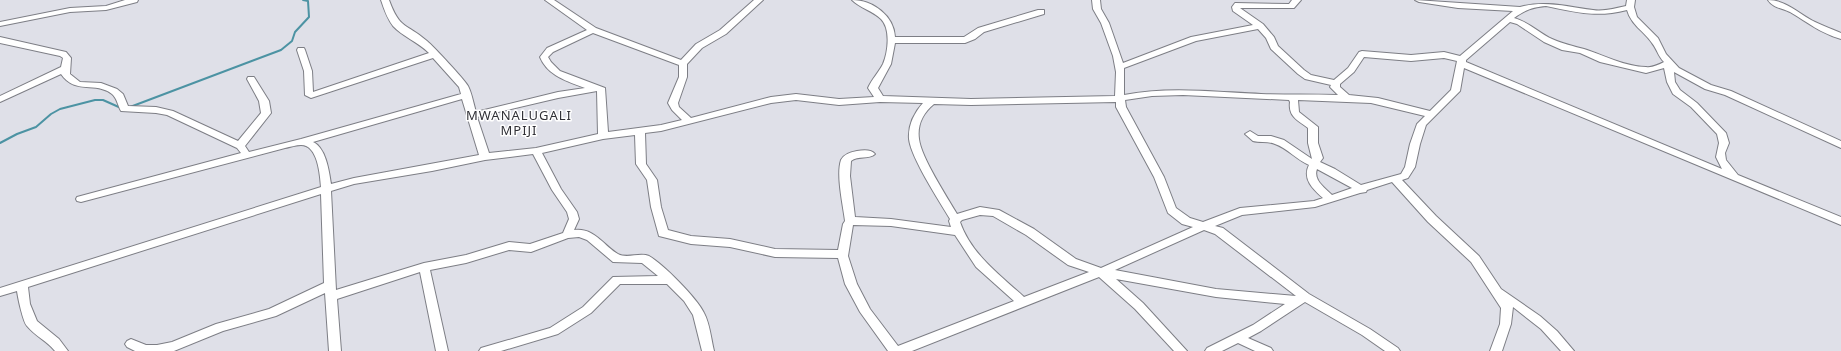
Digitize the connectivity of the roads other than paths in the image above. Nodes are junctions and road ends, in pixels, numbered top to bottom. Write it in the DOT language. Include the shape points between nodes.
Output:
graph roads {
  1 [pos="134,0"];
  2 [pos="385,0"];
  3 [pos="549,0"];
  4 [pos="759,0"];
  5 [pos="856,0"];
  6 [pos="1096,0"];
  7 [pos="1297,0"];
  8 [pos="1419,0"];
  9 [pos="1451,0"];
  10 [pos="1772,0"];
  11 [pos="1256,3"];
  12 [pos="1488,4"];
  13 [pos="1630,4"];
  14 [pos="1458,6"];
  15 [pos="1521,9"];
  16 [pos="1041,12"];
  17 [pos="1507,19"];
  18 [pos="0,24"];
  19 [pos="1260,26"];
  20 [pos="593,30"];
  21 [pos="1841,36"];
  22 [pos="0,40"];
  23 [pos="891,40"];
  24 [pos="301,50"];
  25 [pos="435,54"];
  26 [pos="1461,61"];
  27 [pos="1668,63"];
  28 [pos="683,64"];
  29 [pos="1119,67"];
  30 [pos="66,68"];
  31 [pos="251,78"];
  32 [pos="1336,83"];
  33 [pos="594,88"];
  34 [pos="467,95"];
  35 [pos="1120,98"];
  36 [pos="1292,98"];
  37 [pos="0,99"];
  38 [pos="880,99"];
  39 [pos="1347,99"];
  40 [pos="932,100"];
  41 [pos="1430,114"];
  42 [pos="473,115"];
  43 [pos="690,121"];
  44 [pos="640,132"];
  45 [pos="1250,134"];
  46 [pos="603,136"];
  47 [pos="302,142"];
  48 [pos="1841,144"];
  49 [pos="240,146"];
  50 [pos="536,151"];
  51 [pos="249,154"];
  52 [pos="870,154"];
  53 [pos="485,157"];
  54 [pos="1315,164"];
  55 [pos="1734,176"];
  56 [pos="1395,178"];
  57 [pos="327,188"];
  58 [pos="1362,190"];
  59 [pos="81,199"];
  60 [pos="1331,199"];
  61 [pos="955,219"];
  62 [pos="850,221"];
  63 [pos="1841,221"];
  64 [pos="1202,227"];
  65 [pos="958,232"];
  66 [pos="567,235"];
  67 [pos="843,256"];
  68 [pos="424,267"];
  69 [pos="1101,272"];
  70 [pos="670,280"];
  71 [pos="22,285"];
  72 [pos="1495,290"];
  73 [pos="331,291"];
  74 [pos="0,292"];
  75 [pos="1302,299"];
  76 [pos="1023,303"];
  77 [pos="1238,338"];
  78 [pos="131,344"];
  79 [pos="62,351"];
  80 [pos="156,351"];
  81 [pos="335,351"];
  82 [pos="442,351"];
  83 [pos="485,351"];
  84 [pos="708,351"];
  85 [pos="895,351"];
  86 [pos="899,351"];
  87 [pos="1181,351"];
  88 [pos="1211,351"];
  89 [pos="1266,351"];
  90 [pos="1394,351"];
  91 [pos="1496,351"];
  92 [pos="1568,351"];
  1 -- 18 [label="street" via="106,8 70,10"];
  2 -- 25 [label="street" via="397,25 424,43"];
  3 -- 20 [label="street"];
  4 -- 28 [label="street" via="723,32 699,46"];
  5 -- 23 [label="street" via="884,17"];
  6 -- 29 [label="street" via="1118,56"];
  7 -- 11 [label="street" via="1291,6"];
  8 -- 14 [label="street"];
  9 -- 14 [label="street"];
  10 -- 21 [label="street" via="1811,23"];
  11 -- 19 [label="street" via="1236,9"];
  12 -- 14 [label="street"];
  12 -- 15 [label="street"];
  12 -- 17 [label="street"];
  13 -- 15 [label="street" via="1601,13 1546,4"];
  13 -- 27 [label="street" via="1633,18 1655,40"];
  15 -- 17 [label="street"];
  16 -- 23 [label="street" via="981,30 972,38 965,40"];
  17 -- 26 [label="street"];
  17 -- 27 [label="street" via="1520,22 1547,40 1565,48 1582,51 1603,60 1646,70"];
  19 -- 29 [label="street" via="1194,39"];
  19 -- 32 [label="street" via="1270,37 1274,47 1301,72 1308,77"];
  20 -- 28 [label="street"];
  20 -- 33 [label="street" via="550,50 544,56 545,62 553,70"];
  22 -- 30 [label="street" via="63,54 67,58"];
  23 -- 38 [label="street" via="886,65 873,88"];
  24 -- 25 [label="street" via="308,71 308,93 311,95"];
  25 -- 34 [label="street" via="456,77"];
  26 -- 32 [label="street" via="1444,55 1411,58 1362,54 1351,70"];
  26 -- 41 [label="street" via="1455,91"];
  26 -- 55 [label="street" via="1643,140"];
  27 -- 48 [label="street" via="1708,87 1728,93"];
  27 -- 55 [label="street" via="1671,82 1676,92 1694,105 1721,133 1724,143 1720,157"];
  28 -- 43 [label="street" via="683,77 673,103"];
  29 -- 35 [label="street"];
  30 -- 37 [label="street"];
  30 -- 49 [label="street" via="68,76 78,84 101,86 118,94 124,109 170,113"];
  31 -- 49 [label="street" via="264,101 266,113"];
  32 -- 39 [label="street" via="1335,87"];
  33 -- 42 [label="street"];
  33 -- 46 [label="street" via="602,90"];
  34 -- 42 [label="street"];
  34 -- 47 [label="street"];
  35 -- 36 [label="street" via="1141,93 1212,92"];
  35 -- 40 [label="street" via="971,102"];
  35 -- 64 [label="street" via="1126,120 1159,177 1172,210 1186,221"];
  36 -- 39 [label="street"];
  36 -- 54 [label="street" via="1295,102 1295,113 1313,127 1318,155"];
  38 -- 40 [label="street"];
  38 -- 43 [label="street" via="839,102 796,97 744,106"];
  39 -- 41 [label="street" via="1371,100"];
  40 -- 61 [label="street" via="919,113 915,123 914,139 933,184"];
  41 -- 56 [label="street" via="1420,130 1410,167 1404,176"];
  42 -- 53 [label="street"];
  43 -- 44 [label="street"];
  44 -- 46 [label="street"];
  44 -- 67 [label="street" via="641,164 652,180 663,234 692,240 730,243 775,253"];
  45 -- 54 [label="street" via="1256,139 1281,142"];
  46 -- 50 [label="street"];
  47 -- 51 [label="street"];
  47 -- 57 [label="street" via="315,146"];
  49 -- 51 [label="street"];
  50 -- 53 [label="street"];
  50 -- 66 [label="street" via="572,212 574,219"];
  51 -- 59 [label="street"];
  52 -- 62 [label="street" via="848,157 846,160 844,171"];
  53 -- 57 [label="street"];
  54 -- 58 [label="street" via="1331,170"];
  54 -- 60 [label="street" via="1310,174 1311,180"];
  55 -- 63 [label="street"];
  56 -- 58 [label="street"];
  56 -- 72 [label="street" via="1432,219 1475,259"];
  57 -- 71 [label="street"];
  57 -- 73 [label="street"];
  58 -- 60 [label="street"];
  60 -- 64 [label="street" via="1315,204 1240,212"];
  61 -- 65 [label="street"];
  61 -- 69 [label="street" via="980,211 995,213 1030,232 1072,262"];
  62 -- 65 [label="street" via="875,220"];
  62 -- 67 [label="street"];
  64 -- 69 [label="street"];
  64 -- 75 [label="street" via="1220,231"];
  65 -- 76 [label="street" via="980,264"];
  66 -- 68 [label="street" via="530,248 509,246 466,259"];
  66 -- 70 [label="street" via="579,233 591,237 616,259 645,259"];
  67 -- 85 [label="street" via="851,284 866,312"];
  68 -- 73 [label="street"];
  68 -- 82 [label="street"];
  69 -- 75 [label="street" via="1216,293"];
  69 -- 76 [label="street"];
  69 -- 87 [label="street" via="1139,306"];
  70 -- 83 [label="street" via="617,280 580,316 554,331"];
  70 -- 84 [label="street" via="688,298 699,314"];
  71 -- 74 [label="street"];
  71 -- 79 [label="street" via="30,323 55,342"];
  72 -- 91 [label="street" via="1507,307 1508,315"];
  72 -- 92 [label="street" via="1527,310"];
  73 -- 80 [label="street"];
  73 -- 81 [label="street"];
  75 -- 77 [label="street"];
  75 -- 90 [label="street" via="1366,332"];
  76 -- 86 [label="street"];
  77 -- 88 [label="street"];
  77 -- 89 [label="street"];
  78 -- 80 [label="street" via="145,350"];
}
